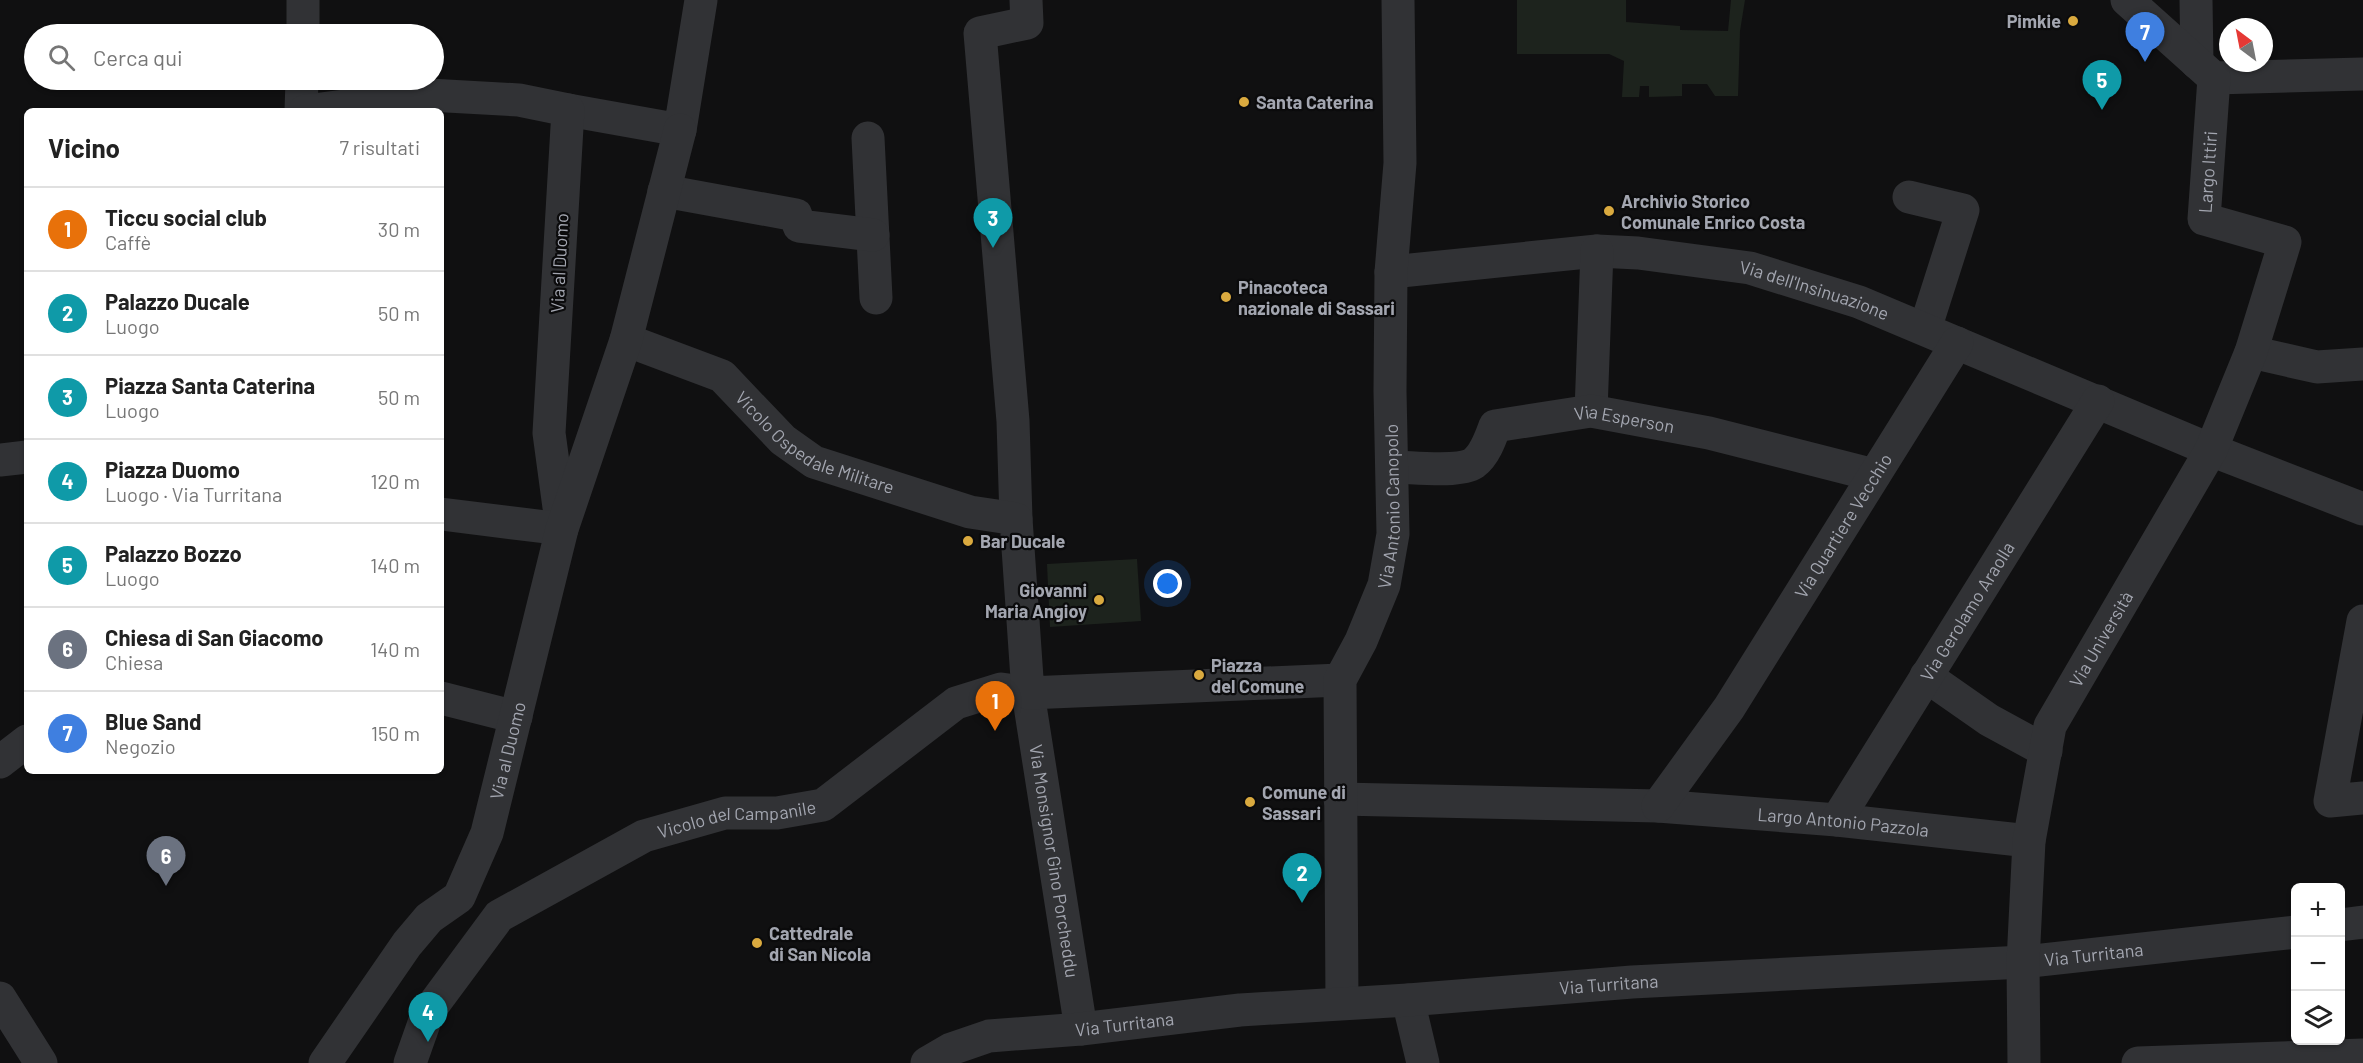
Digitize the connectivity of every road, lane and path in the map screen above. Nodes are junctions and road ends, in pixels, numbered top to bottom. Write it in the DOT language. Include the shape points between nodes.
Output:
graph roads {
  1 [pos="303,0"];
  2 [pos="701,0"];
  3 [pos="1026,0"];
  4 [pos="1398,0"];
  5 [pos="2127,0"];
  6 [pos="2196,0"];
  7 [pos="303,24"];
  8 [pos="2206,70"];
  9 [pos="2363,74"];
  10 [pos="302,90"];
  11 [pos="303,108"];
  12 [pos="327,108"];
  13 [pos="568,110"];
  14 [pos="680,130"];
  15 [pos="868,138"];
  16 [pos="663,191"];
  17 [pos="1909,197"];
  18 [pos="873,235"];
  19 [pos="2285,242"];
  20 [pos="1597,251"];
  21 [pos="1391,272"];
  22 [pos="876,298"];
  23 [pos="1925,329"];
  24 [pos="626,340"];
  25 [pos="1957,343"];
  26 [pos="2251,352"];
  27 [pos="2363,364"];
  28 [pos="2098,402"];
  29 [pos="1591,411"];
  30 [pos="2211,450"];
  31 [pos="24,457"];
  32 [pos="0,460"];
  33 [pos="1393,467"];
  34 [pos="1874,475"];
  35 [pos="2363,509"];
  36 [pos="444,514"];
  37 [pos="1016,519"];
  38 [pos="562,529"];
  39 [pos="2363,621"];
  40 [pos="1926,676"];
  41 [pos="1340,680"];
  42 [pos="1028,693"];
  43 [pos="444,699"];
  44 [pos="516,717"];
  45 [pos="24,743"];
  46 [pos="2046,751"];
  47 [pos="0,762"];
  48 [pos="2363,798"];
  49 [pos="1340,799"];
  50 [pos="1658,806"];
  51 [pos="1837,820"];
  52 [pos="2029,841"];
  53 [pos="459,897"];
  54 [pos="500,916"];
  55 [pos="2363,922"];
  56 [pos="2345,925"];
  57 [pos="2291,932"];
  58 [pos="2023,962"];
  59 [pos="0,998"];
  60 [pos="1408,1000"];
  61 [pos="1342,1003"];
  62 [pos="1082,1029"];
  63 [pos="945,1058"];
  64 [pos="2346,1058"];
  65 [pos="41,1063"];
  66 [pos="325,1063"];
  67 [pos="410,1063"];
  68 [pos="1423,1063"];
  69 [pos="2024,1063"];
  70 [pos="2138,1063"];
  71 [pos="2171,1063"];
  1 -- 7 [label="street"];
  2 -- 14 [label="street, Via al Duomo"];
  3 -- 37 [label="street, Via Monsignor Gino Porcheddu" via="1027,23 980,33 1013,421"];
  4 -- 21 [label="street, Via Antonio Canopolo" via="1400,163"];
  5 -- 8 [label="street"];
  6 -- 8 [label="street"];
  8 -- 9 [label="street"];
  8 -- 19 [label="street, Largo Ittiri" via="2204,219"];
  10 -- 11 [label="street"];
  12 -- 13 [label="street" via="429,95 519,100"];
  13 -- 14 [label="street"];
  13 -- 38 [label="street, Via al Duomo" via="549,433"];
  14 -- 16 [label="street, Via al Duomo"];
  15 -- 18 [label="street"];
  16 -- 18 [label="street" via="796,215 799,226"];
  16 -- 24 [label="street, Via al Duomo"];
  17 -- 23 [label="street" via="1963,210"];
  18 -- 22 [label="street"];
  19 -- 26 [label="street, Via Università"];
  20 -- 21 [label="street, Via dell'Insinuazione"];
  20 -- 23 [label="street, Via dell'Insinuazione" via="1750,268 1859,302"];
  20 -- 29 [label="street"];
  21 -- 33 [label="street, Via Antonio Canopolo"];
  23 -- 25 [label="street, Via dell'Insinuazione"];
  24 -- 37 [label="street, Vicolo Ospedale Militare" via="722,376 783,440 814,462 970,512"];
  24 -- 38 [label="street, Via al Duomo"];
  25 -- 28 [label="street, Via dell'Insinuazione"];
  25 -- 34 [label="street, Via Quartiere Vecchio"];
  26 -- 27 [label="street" via="2317,367"];
  26 -- 30 [label="street, Via Università"];
  28 -- 30 [label="street, Via dell'Insinuazione"];
  28 -- 40 [label="street, Via Gerolamo Araolla"];
  29 -- 33 [label="street, Via Esperson" via="1496,426 1488,445 1474,462 1460,467"];
  29 -- 34 [label="street, Via Esperson" via="1709,432"];
  30 -- 35 [label="street, Via dell'Insinuazione"];
  30 -- 46 [label="street, Via Università" via="2050,726"];
  31 -- 32 [label="street"];
  33 -- 41 [label="street, Via Antonio Canopolo" via="1393,534 1384,585"];
  34 -- 50 [label="street, Via Quartiere Vecchio" via="1729,708"];
  36 -- 38 [label="street"];
  37 -- 42 [label="street, Via Monsignor Gino Porcheddu"];
  38 -- 44 [label="street, Via al Duomo"];
  39 -- 48 [label="street" via="2330,801"];
  40 -- 46 [label="street" via="1989,720"];
  40 -- 51 [label="street, Via Gerolamo Araolla"];
  41 -- 42 [label="street"];
  41 -- 49 [label="street, Via Antonio Canopolo"];
  42 -- 54 [label="street, Vicolo del Campanile" via="1001,689 956,703 823,805 777,813 725,813 644,836"];
  42 -- 62 [label="street, Via Monsignor Gino Porcheddu"];
  43 -- 44 [label="street"];
  44 -- 53 [label="street, Via al Duomo" via="487,833"];
  45 -- 47 [label="street"];
  46 -- 52 [label="street, Via Università"];
  49 -- 50 [label="street, Largo Antonio Pazzola"];
  49 -- 61 [label="street, Via Antonio Canopolo"];
  50 -- 51 [label="street, Largo Antonio Pazzola"];
  51 -- 52 [label="street, Largo Antonio Pazzola"];
  52 -- 58 [label="street, Via Università"];
  53 -- 54 [label="street"];
  53 -- 66 [label="street" via="429,918 407,944"];
  54 -- 67 [label="street" via="428,1012"];
  55 -- 56 [label="street"];
  57 -- 58 [label="street, Via Turritana"];
  58 -- 60 [label="street, Via Turritana" via="1632,982"];
  58 -- 69 [label="street, Via Università"];
  59 -- 65 [label="street"];
  60 -- 61 [label="street, Via Turritana"];
  60 -- 68 [label="street"];
  61 -- 62 [label="street, Via Turritana" via="1240,1010"];
  62 -- 63 [label="street, Via Turritana" via="988,1036"];
  64 -- 71 [label="street"];
  70 -- 71 [label="street"];
}
